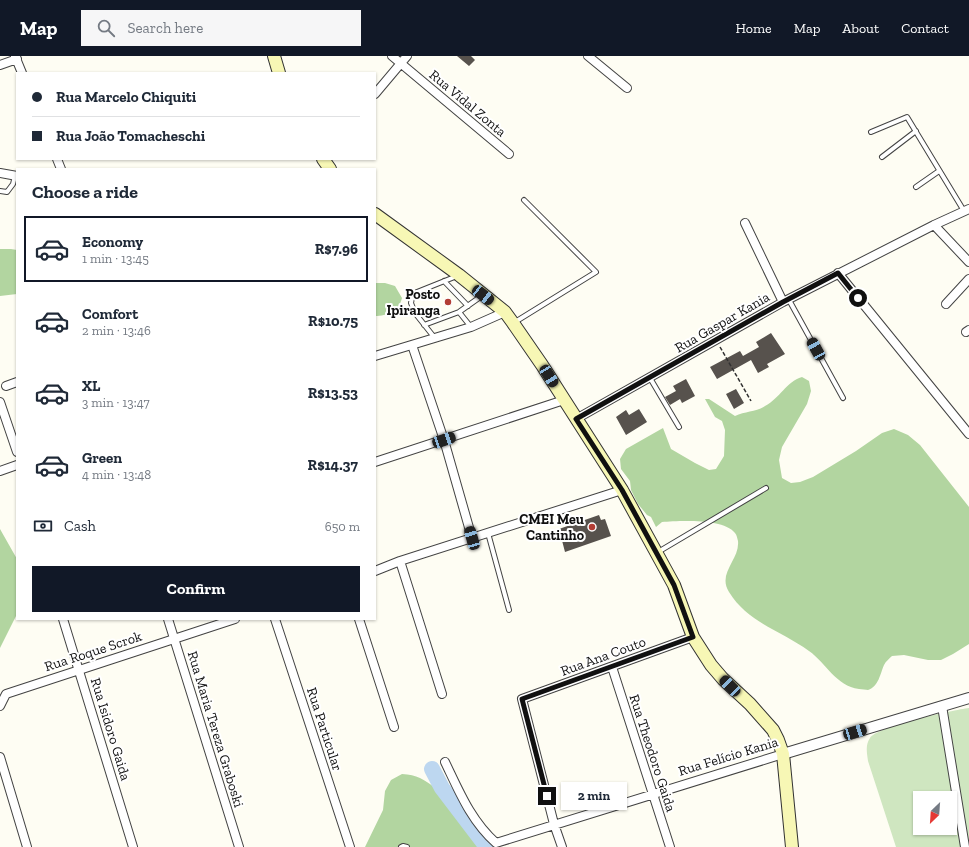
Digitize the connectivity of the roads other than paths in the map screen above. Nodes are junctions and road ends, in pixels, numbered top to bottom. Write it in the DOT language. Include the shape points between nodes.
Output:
graph roads {
  1 [pos="274,56"];
  2 [pos="392,56"];
  3 [pos="407,56"];
  4 [pos="588,56"];
  5 [pos="16,58"];
  6 [pos="401,63"];
  7 [pos="0,65"];
  8 [pos="22,72"];
  9 [pos="279,72"];
  10 [pos="627,88"];
  11 [pos="376,93"];
  12 [pos="916,131"];
  13 [pos="871,132"];
  14 [pos="509,154"];
  15 [pos="882,158"];
  16 [pos="939,171"];
  17 [pos="0,173"];
  18 [pos="16,176"];
  19 [pos="916,187"];
  20 [pos="0,191"];
  21 [pos="524,200"];
  22 [pos="966,210"];
  23 [pos="376,215"];
  24 [pos="745,222"];
  25 [pos="934,225"];
  26 [pos="969,262"];
  27 [pos="838,273"];
  28 [pos="459,275"];
  29 [pos="969,279"];
  30 [pos="444,281"];
  31 [pos="483,295"];
  32 [pos="786,301"];
  33 [pos="946,304"];
  34 [pos="468,306"];
  35 [pos="459,312"];
  36 [pos="505,312"];
  37 [pos="513,322"];
  38 [pos="424,325"];
  39 [pos="471,327"];
  40 [pos="434,337"];
  41 [pos="412,345"];
  42 [pos="376,356"];
  43 [pos="650,378"];
  44 [pos="16,382"];
  45 [pos="6,386"];
  46 [pos="843,398"];
  47 [pos="564,400"];
  48 [pos="0,402"];
  49 [pos="576,419"];
  50 [pos="679,427"];
  51 [pos="969,434"];
  52 [pos="444,440"];
  53 [pos="16,449"];
  54 [pos="376,462"];
  55 [pos="16,466"];
  56 [pos="0,471"];
  57 [pos="766,488"];
  58 [pos="622,490"];
  59 [pos="488,533"];
  60 [pos="472,538"];
  61 [pos="656,552"];
  62 [pos="400,561"];
  63 [pos="376,571"];
  64 [pos="509,610"];
  65 [pos="63,620"];
  66 [pos="168,620"];
  67 [pos="232,620"];
  68 [pos="275,620"];
  69 [pos="359,620"];
  70 [pos="693,637"];
  71 [pos="174,639"];
  72 [pos="612,666"];
  73 [pos="79,670"];
  74 [pos="442,694"];
  75 [pos="969,698"];
  76 [pos="0,706"];
  77 [pos="942,706"];
  78 [pos="394,727"];
  79 [pos="783,754"];
  80 [pos="0,756"];
  81 [pos="445,762"];
  82 [pos="652,794"];
  83 [pos="554,824"];
  84 [pos="27,847"];
  85 [pos="133,847"];
  86 [pos="240,847"];
  87 [pos="350,847"];
  88 [pos="401,847"];
  89 [pos="407,847"];
  90 [pos="562,847"];
  91 [pos="670,847"];
  92 [pos="792,847"];
  93 [pos="965,847"];
  1 -- 9 [label="main road"];
  2 -- 6 [label="street, Rua Vidal Zonta"];
  3 -- 6 [label="street"];
  4 -- 10 [label="street"];
  5 -- 7 [label="street"];
  5 -- 8 [label="street"];
  6 -- 11 [label="street"];
  6 -- 14 [label="street, Rua Vidal Zonta"];
  12 -- 13 [label="lane" via="907,117"];
  12 -- 15 [label="lane"];
  12 -- 16 [label="lane"];
  16 -- 19 [label="lane"];
  16 -- 22 [label="lane"];
  17 -- 18 [label="street"];
  18 -- 20 [label="lane" via="7,192"];
  21 -- 37 [label="lane" via="596,272"];
  22 -- 25 [label="street, Rua Gaspar Kania"];
  23 -- 28 [label="main road"];
  24 -- 32 [label="street"];
  25 -- 26 [label="street"];
  25 -- 27 [label="street, Rua Gaspar Kania"];
  27 -- 32 [label="street, Rua Gaspar Kania"];
  27 -- 51 [label="street"];
  28 -- 30 [label="lane"];
  28 -- 31 [label="main road"];
  29 -- 33 [label="street"];
  30 -- 34 [label="lane"];
  30 -- 38 [label="lane" via="417,292 412,298 415,313"];
  31 -- 34 [label="lane"];
  31 -- 36 [label="main road"];
  32 -- 43 [label="street, Rua Gaspar Kania"];
  32 -- 46 [label="lane"];
  34 -- 35 [label="lane"];
  35 -- 38 [label="lane"];
  35 -- 39 [label="lane"];
  36 -- 37 [label="main road"];
  36 -- 39 [label="street"];
  37 -- 47 [label="main road"];
  38 -- 40 [label="lane"];
  39 -- 40 [label="street"];
  40 -- 41 [label="street"];
  41 -- 42 [label="street"];
  41 -- 52 [label="street"];
  43 -- 49 [label="street, Rua Gaspar Kania"];
  43 -- 50 [label="lane"];
  44 -- 45 [label="street"];
  47 -- 49 [label="main road"];
  47 -- 52 [label="street"];
  48 -- 53 [label="street"];
  49 -- 58 [label="main road"];
  52 -- 54 [label="street"];
  52 -- 60 [label="street"];
  55 -- 56 [label="street"];
  57 -- 61 [label="lane"];
  58 -- 59 [label="street"];
  58 -- 61 [label="main road"];
  59 -- 60 [label="street"];
  59 -- 64 [label="lane"];
  60 -- 62 [label="street"];
  61 -- 70 [label="main road" via="674,585"];
  62 -- 63 [label="street"];
  62 -- 74 [label="street"];
  65 -- 73 [label="street, Rua Isidoro Gaida"];
  66 -- 71 [label="street, Rua Maria Tereza Graboski"];
  67 -- 71 [label="street, Rua Roque Scrok"];
  68 -- 87 [label="street, Rua Particular"];
  69 -- 78 [label="street"];
  70 -- 72 [label="street, Rua Ana Couto"];
  70 -- 79 [label="main road" via="723,679 773,730"];
  71 -- 73 [label="street, Rua Roque Scrok"];
  71 -- 86 [label="street, Rua Maria Tereza Graboski"];
  72 -- 82 [label="street, Rua Theodoro Gaida"];
  72 -- 83 [label="street, Rua Ana Couto" via="522,699"];
  73 -- 76 [label="street, Rua Roque Scrok" via="6,694"];
  73 -- 85 [label="street, Rua Isidoro Gaida"];
  75 -- 77 [label="street, Rua Felício Kania"];
  77 -- 79 [label="street, Rua Felício Kania"];
  77 -- 93 [label="street"];
  79 -- 82 [label="street, Rua Felício Kania"];
  79 -- 92 [label="main road"];
  80 -- 84 [label="street"];
  81 -- 83 [label="street, Rua Felício Kania" via="467,809 496,843"];
  82 -- 83 [label="street, Rua Felício Kania"];
  82 -- 91 [label="street, Rua Theodoro Gaida"];
  83 -- 90 [label="street"];
  88 -- 89 [label="lane"];
}
